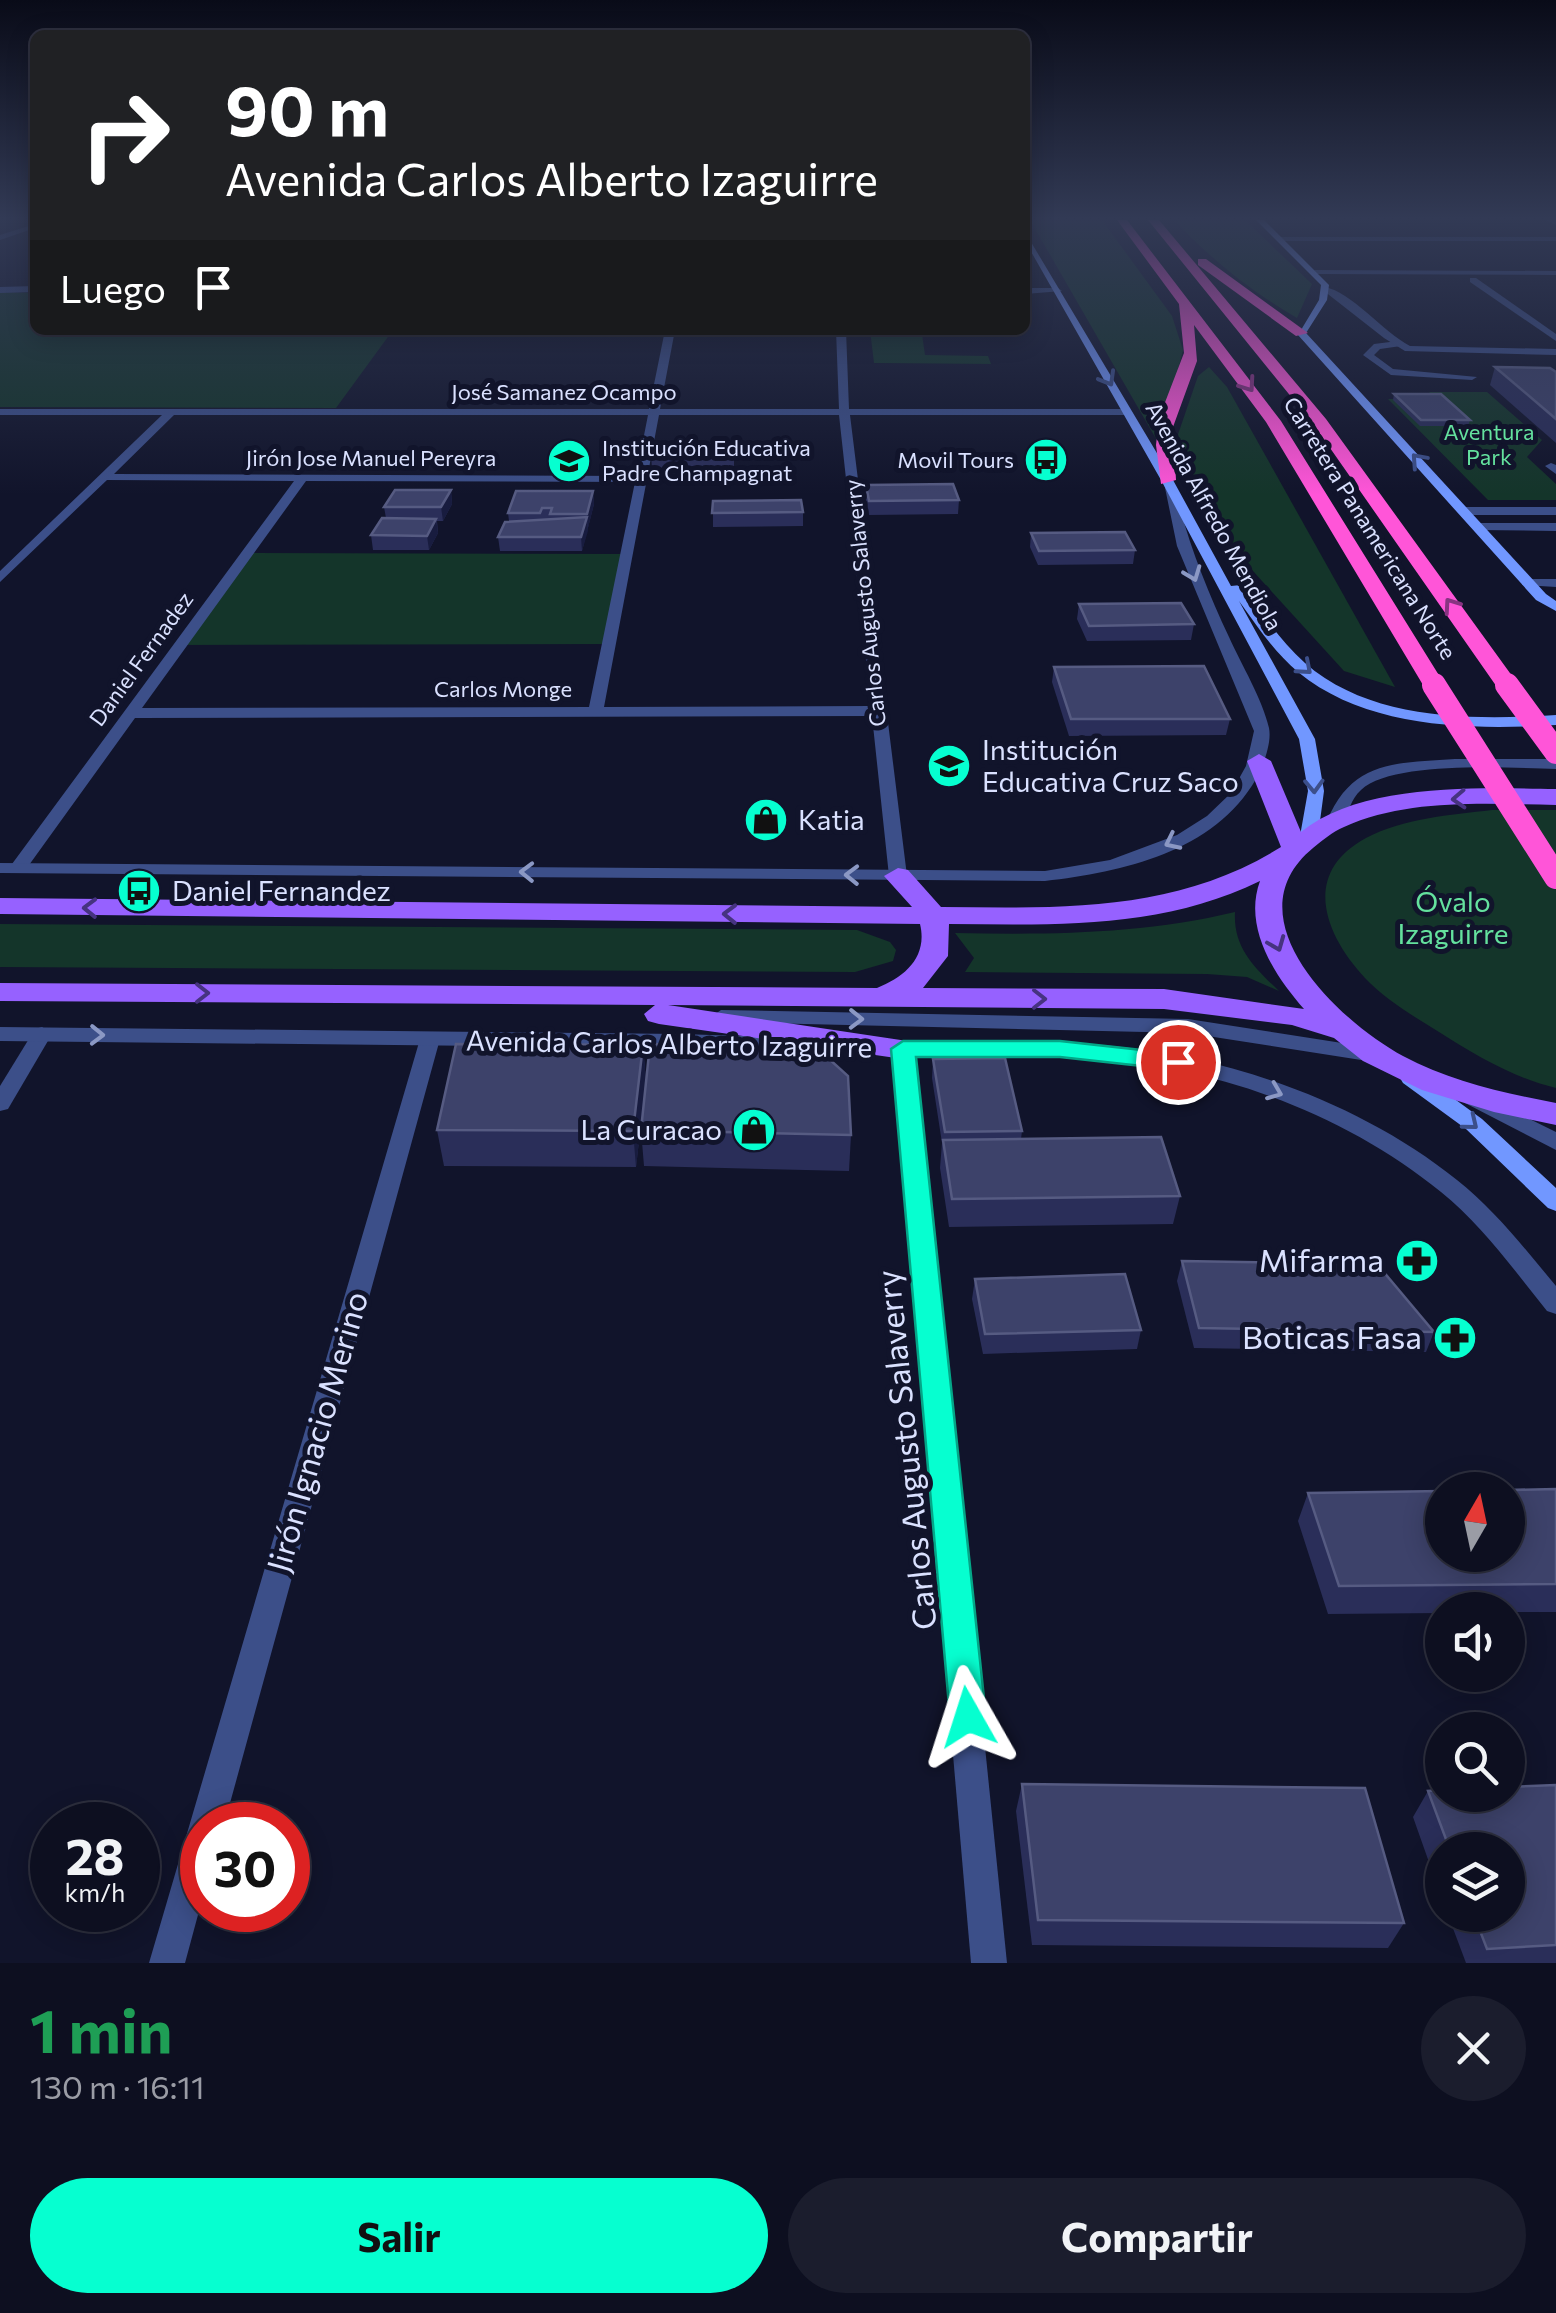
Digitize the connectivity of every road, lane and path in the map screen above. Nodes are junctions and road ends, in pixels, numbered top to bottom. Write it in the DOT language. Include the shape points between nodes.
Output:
graph roads {
  1 [pos="1070,312"];
  2 [pos="1185,312"];
  3 [pos="1193,312"];
  4 [pos="1229,312"];
  5 [pos="1272,312"];
  6 [pos="1309,312"];
  7 [pos="1361,312"];
  8 [pos="1517,312"];
  9 [pos="1526,318"];
  10 [pos="1556,318"];
  11 [pos="1301,333"];
  12 [pos="669,335"];
  13 [pos="841,335"];
  14 [pos="1556,338"];
  15 [pos="1398,344"];
  16 [pos="1556,352"];
  17 [pos="1472,377"];
  18 [pos="0,412"];
  19 [pos="171,412"];
  20 [pos="652,412"];
  21 [pos="844,412"];
  22 [pos="1127,412"];
  23 [pos="104,478"];
  24 [pos="302,478"];
  25 [pos="639,480"];
  26 [pos="1167,480"];
  27 [pos="1464,511"];
  28 [pos="1556,518"];
  29 [pos="1477,526"];
  30 [pos="1198,539"];
  31 [pos="0,578"];
  32 [pos="1556,583"];
  33 [pos="1540,592"];
  34 [pos="1556,607"];
  35 [pos="1556,617"];
  36 [pos="596,710"];
  37 [pos="876,711"];
  38 [pos="130,713"];
  39 [pos="1556,720"];
  40 [pos="1556,752"];
  41 [pos="1259,761"];
  42 [pos="1556,764"];
  43 [pos="1556,797"];
  44 [pos="1336,820"];
  45 [pos="1298,846"];
  46 [pos="9,868"];
  47 [pos="898,876"];
  48 [pos="1556,877"];
  49 [pos="0,906"];
  50 [pos="933,916"];
  51 [pos="0,992"];
  52 [pos="417,994"];
  53 [pos="878,998"];
  54 [pos="689,1016"];
  55 [pos="1349,1032"];
  56 [pos="0,1034"];
  57 [pos="42,1034"];
  58 [pos="430,1038"];
  59 [pos="903,1049"];
  60 [pos="1386,1060"];
  61 [pos="1462,1092"];
  62 [pos="0,1104"];
  63 [pos="1556,1114"];
  64 [pos="1556,1142"];
  65 [pos="1556,1202"];
  66 [pos="1556,1304"];
  67 [pos="214,1802"];
  68 [pos="180,1920"];
  69 [pos="168,1963"];
  70 [pos="990,1963"];
  1 -- 22 [label="main road, Avenida Alfredo Mendiola, one-way"];
  2 -- 26 [label="highway" via="1193,354 1168,412"];
  3 -- 48 [label="highway, Carretera Panamericana Norte, one-way, bridge" via="1273,421"];
  40 -- 4 [label="highway, Carretera Panamericana Norte, one-way, bridge" via="1320,422"];
  5 -- 11 [label="highway"];
  6 -- 11 [label="main road"];
  7 -- 15 [label="street"];
  8 -- 9 [label="street"];
  9 -- 10 [label="street"];
  9 -- 14 [label="street"];
  27 -- 11 [label="main road, one-way"];
  12 -- 20 [label="street"];
  13 -- 21 [label="street, Carlos Augusto Salaverry"];
  15 -- 16 [label="street"];
  15 -- 17 [label="street" via="1368,354 1390,372"];
  18 -- 19 [label="street, José Samanez Ocampo"];
  19 -- 20 [label="street, José Samanez Ocampo"];
  19 -- 23 [label="street"];
  20 -- 21 [label="street, José Samanez Ocampo"];
  20 -- 25 [label="street"];
  21 -- 22 [label="street, José Samanez Ocampo"];
  21 -- 37 [label="street, Carlos Augusto Salaverry"];
  22 -- 26 [label="main road, Avenida Alfredo Mendiola"];
  23 -- 24 [label="street, Jirón Jose Manuel Pereyra"];
  23 -- 31 [label="street"];
  24 -- 25 [label="street, Jirón Jose Manuel Pereyra"];
  24 -- 38 [label="street, Daniel Fernadez"];
  25 -- 36 [label="street"];
  26 -- 30 [label="main road, Avenida Alfredo Mendiola"];
  26 -- 41 [label="street, one-way" via="1188,561 1262,732"];
  27 -- 28 [label="street"];
  27 -- 29 [label="main road"];
  28 -- 29 [label="street"];
  29 -- 33 [label="main road"];
  30 -- 39 [label="main road, one-way" via="1294,660 1337,690 1449,718"];
  30 -- 45 [label="main road, Avenida Alfredo Mendiola, one-way" via="1307,738 1316,792"];
  32 -- 33 [label="street"];
  33 -- 34 [label="main road"];
  33 -- 35 [label="main road"];
  36 -- 37 [label="street, Carlos Monge"];
  36 -- 38 [label="street, Carlos Monge"];
  37 -- 47 [label="street, Carlos Augusto Salaverry"];
  38 -- 46 [label="street, Daniel Fernadez"];
  41 -- 45 [label="main road"];
  41 -- 47 [label="street, one-way" via="1244,792 1216,817 1124,863 1045,876"];
  42 -- 44 [label="street" via="1470,763 1379,775 1348,793"];
  43 -- 44 [label="main road, one-way" via="1444,800"];
  44 -- 45 [label="main road"];
  45 -- 50 [label="main road" via="1191,900 1134,913"];
  45 -- 55 [label="main road, Avenida Carlos Alberto Izaguirre, one-way" via="1274,877 1268,904 1272,934 1286,966"];
  47 -- 46 [label="street, one-way"];
  47 -- 50 [label="main road"];
  50 -- 49 [label="main road, one-way"];
  50 -- 53 [label="main road" via="935,945 923,974"];
  51 -- 52 [label="main road, Avenida Carlos Alberto Izaguirre, one-way"];
  52 -- 53 [label="main road, Avenida Carlos Alberto Izaguirre"];
  52 -- 54 [label="main road"];
  53 -- 55 [label="main road, Avenida Carlos Alberto Izaguirre, one-way" via="1184,1000 1294,1016"];
  54 -- 59 [label="main road"];
  54 -- 60 [label="street, one-way" via="1188,1026"];
  55 -- 60 [label="main road, Avenida Carlos Alberto Izaguirre"];
  56 -- 57 [label="street, Avenida Carlos Alberto Izaguirre"];
  57 -- 58 [label="street, Avenida Carlos Alberto Izaguirre, one-way"];
  57 -- 62 [label="street"];
  58 -- 59 [label="street, Avenida Carlos Alberto Izaguirre"];
  58 -- 67 [label="street, Jirón Ignacio Merino"];
  59 -- 66 [label="street, Avenida Carlos Alberto Izaguirre, one-way" via="1097,1052 1228,1073 1352,1127 1448,1185"];
  59 -- 70 [label="street, Carlos Augusto Salaverry"];
  60 -- 61 [label="main road, Avenida Carlos Alberto Izaguirre"];
  60 -- 65 [label="main road, one-way" via="1474,1124"];
  61 -- 63 [label="main road, Avenida Carlos Alberto Izaguirre"];
  61 -- 64 [label="street"];
  68 -- 69 [label="street"];
}
